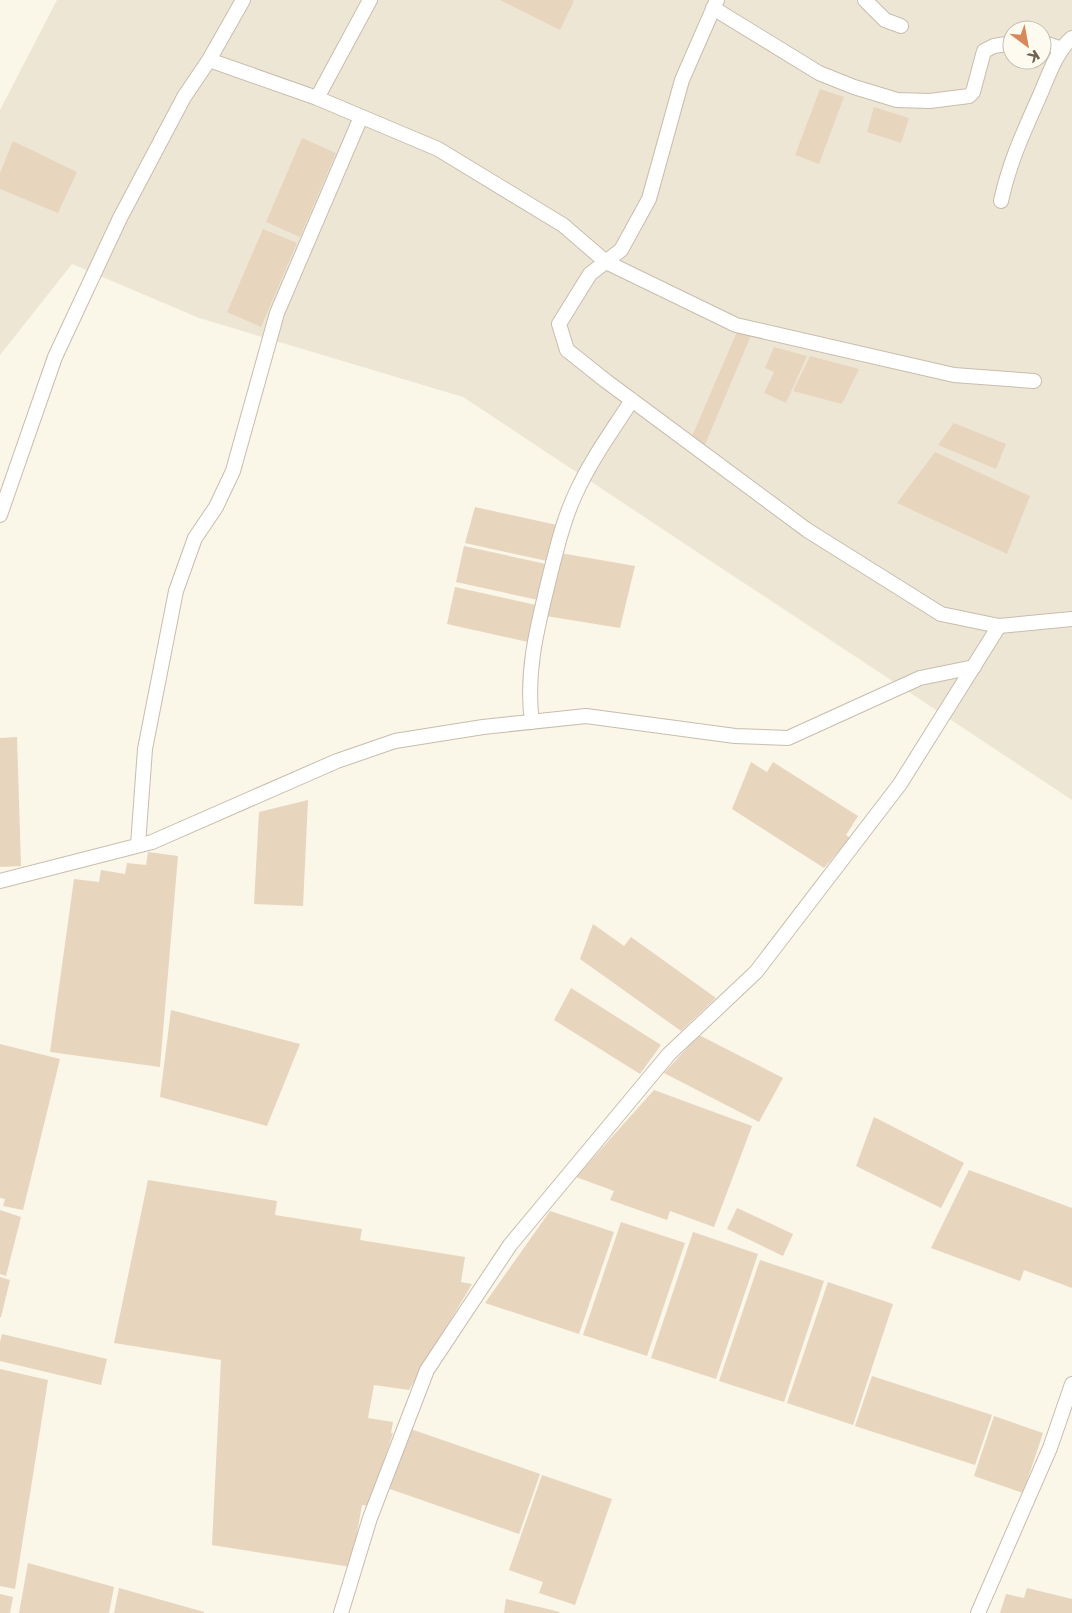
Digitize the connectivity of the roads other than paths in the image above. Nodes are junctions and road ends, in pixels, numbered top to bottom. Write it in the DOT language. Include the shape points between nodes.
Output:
graph roads {
  1 [pos="243,0"];
  2 [pos="370,0"];
  3 [pos="865,0"];
  4 [pos="715,4"];
  5 [pos="901,26"];
  6 [pos="1072,38"];
  7 [pos="1002,45"];
  8 [pos="1052,46"];
  9 [pos="1062,49"];
  10 [pos="209,60"];
  11 [pos="317,98"];
  12 [pos="361,117"];
  13 [pos="1001,201"];
  14 [pos="606,262"];
  15 [pos="1034,381"];
  16 [pos="632,400"];
  17 [pos="0,514"];
  18 [pos="1072,619"];
  19 [pos="999,626"];
  20 [pos="974,667"];
  21 [pos="532,722"];
  22 [pos="138,845"];
  23 [pos="0,882"];
  24 [pos="1072,1384"];
  25 [pos="341,1613"];
  26 [pos="978,1613"];
  1 -- 10 [label="street"];
  2 -- 11 [label="street"];
  3 -- 5 [label="street" via="885,20"];
  4 -- 7 [label="street" via="818,73 896,100 930,101 969,96 973,92 984,51"];
  4 -- 14 [label="street" via="682,80 649,199 622,250"];
  6 -- 9 [label="street"];
  8 -- 9 [label="street"];
  9 -- 13 [label="street" via="1017,147"];
  10 -- 11 [label="street"];
  10 -- 17 [label="street" via="184,97 120,218 55,357"];
  11 -- 12 [label="street"];
  12 -- 14 [label="street" via="438,150 563,225"];
  12 -- 22 [label="street" via="277,313 233,471 216,507 195,538 176,591 145,749"];
  14 -- 15 [label="street" via="736,325 954,375"];
  14 -- 16 [label="street" via="590,274 560,324 567,350"];
  16 -- 19 [label="street" via="807,530 941,614"];
  16 -- 21 [label="street" via="586,473 562,530 531,668"];
  18 -- 19 [label="street"];
  19 -- 20 [label="street"];
  20 -- 21 [label="street" via="920,678 788,738 734,736 586,716"];
  20 -- 25 [label="street" via="900,784 756,972 669,1054 510,1245 427,1370 370,1518"];
  21 -- 22 [label="street" via="395,741 337,761 152,842"];
  22 -- 23 [label="street"];
  24 -- 26 [label="street" via="1050,1448"];
}
